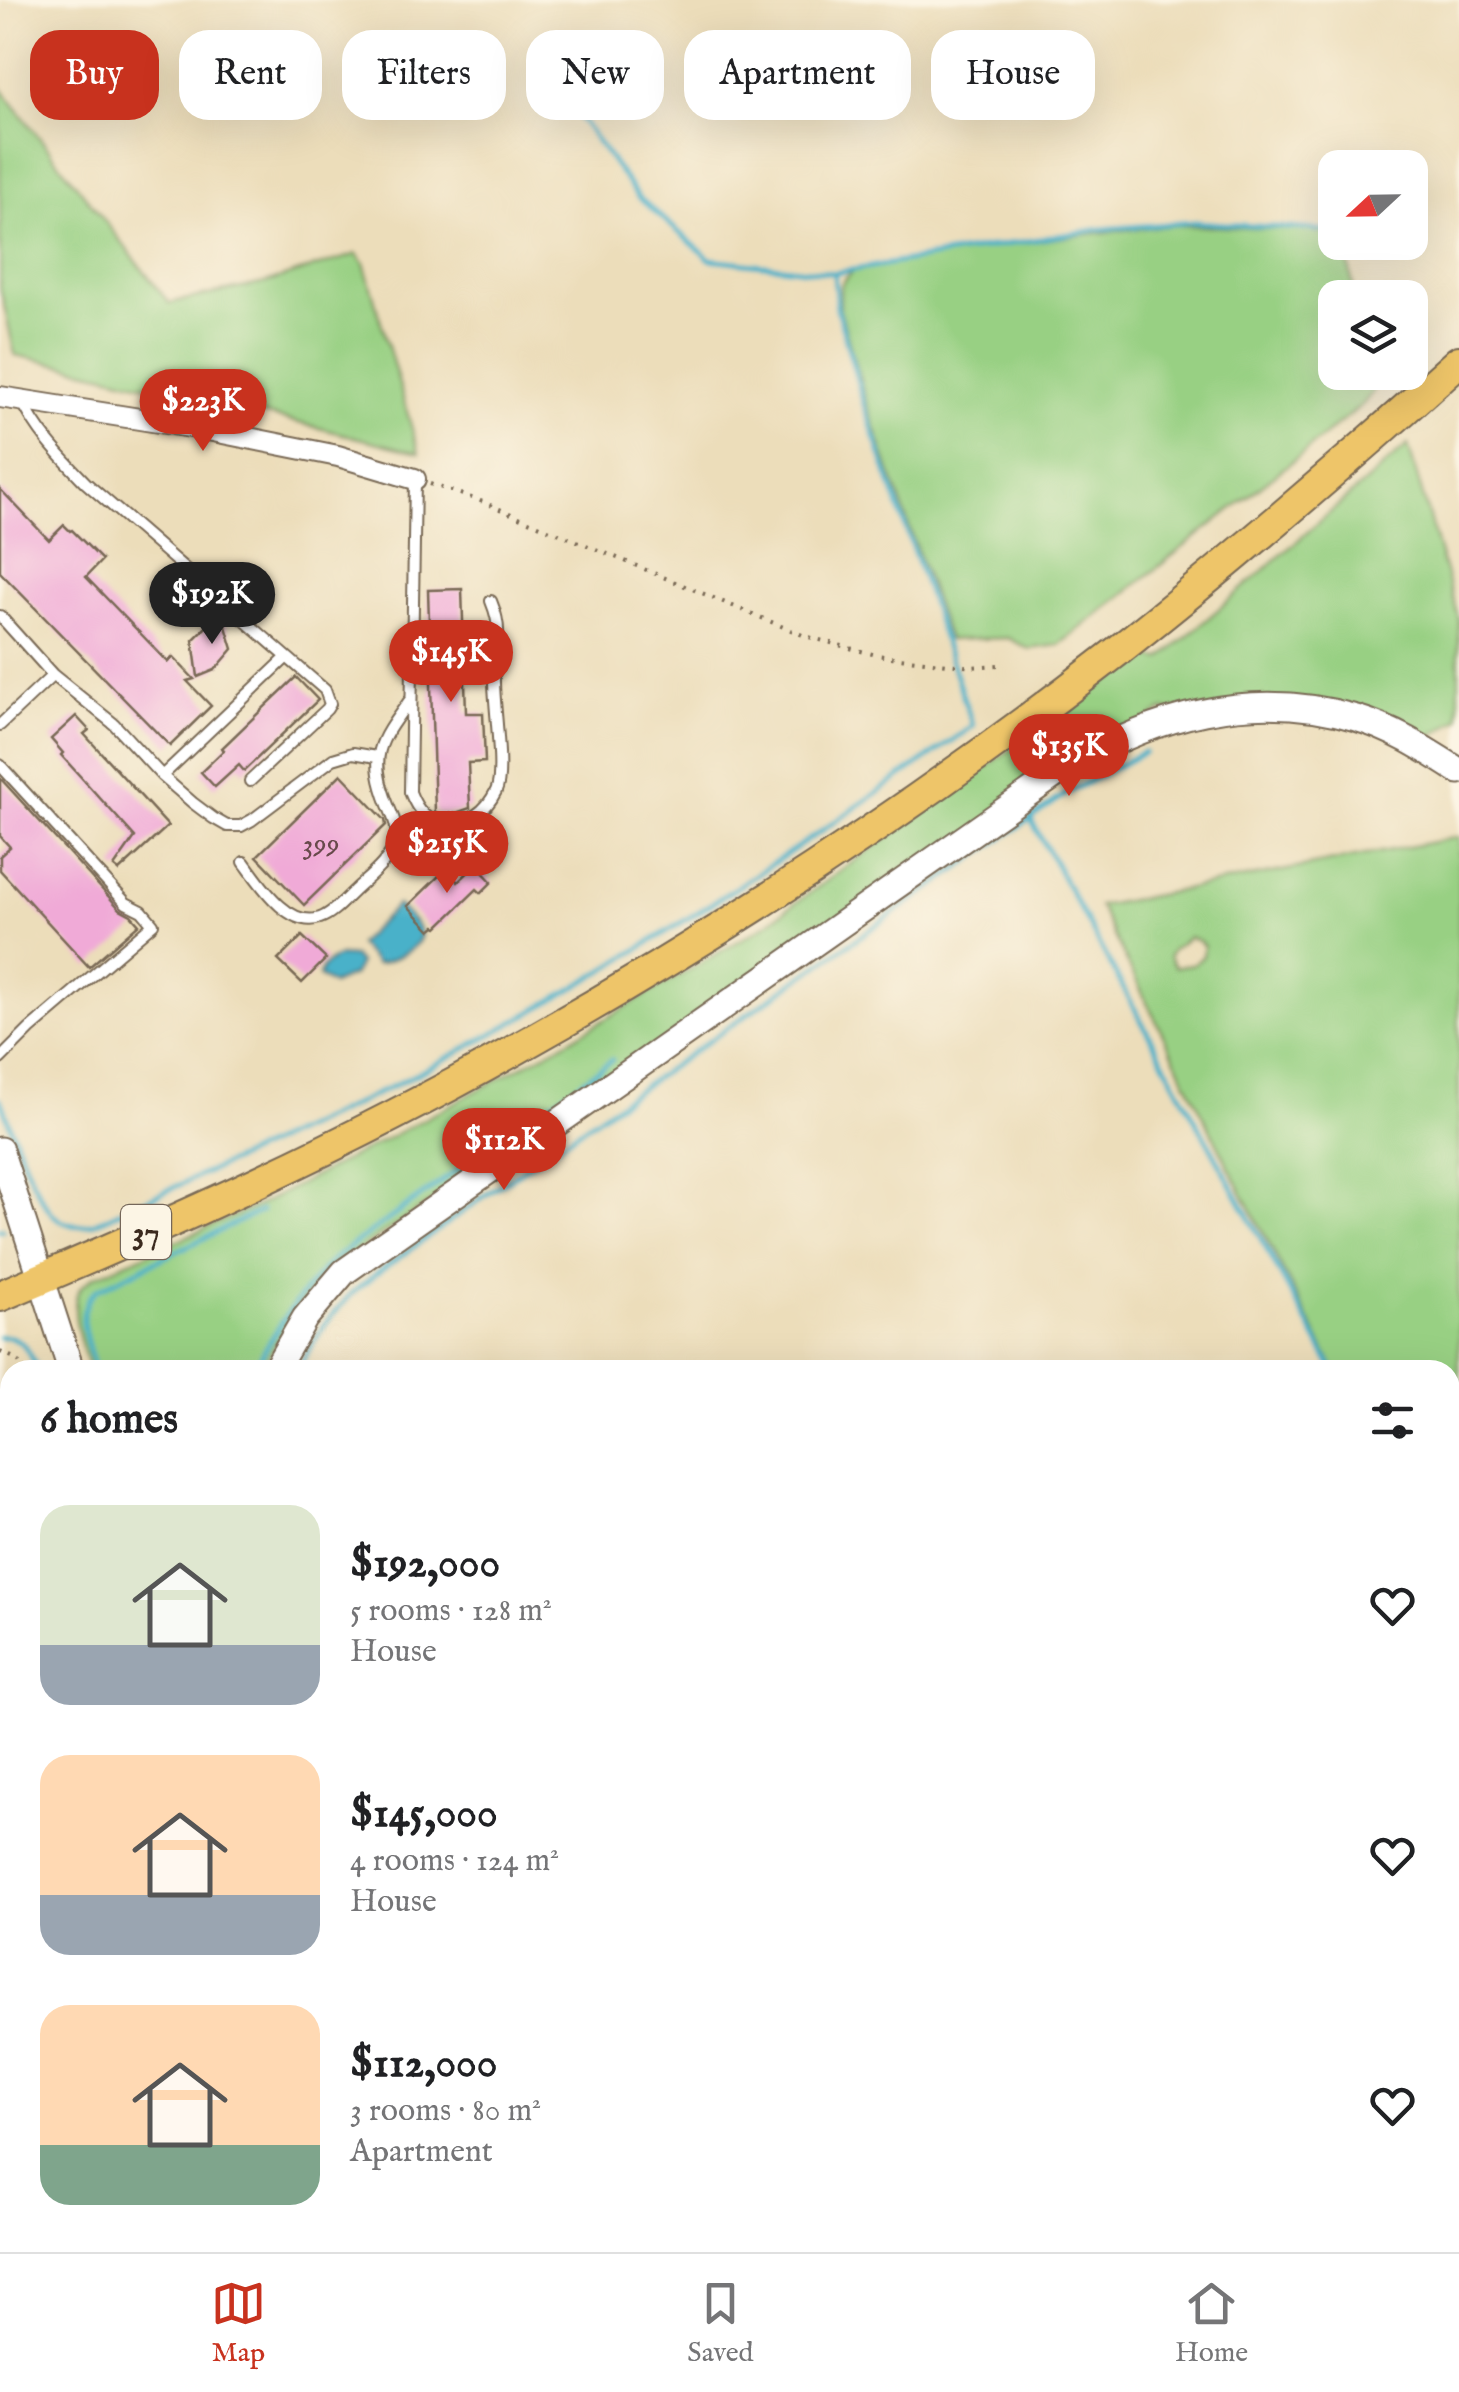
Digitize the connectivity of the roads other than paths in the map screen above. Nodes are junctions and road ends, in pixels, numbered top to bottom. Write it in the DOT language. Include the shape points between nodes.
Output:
graph roads {
  1 [pos="1459,361"];
  2 [pos="0,397"];
  3 [pos="22,400"];
  4 [pos="414,479"];
  5 [pos="491,601"];
  6 [pos="0,616"];
  7 [pos="287,657"];
  8 [pos="54,676"];
  9 [pos="411,699"];
  10 [pos="0,726"];
  11 [pos="377,757"];
  12 [pos="0,765"];
  13 [pos="1459,771"];
  14 [pos="162,776"];
  15 [pos="250,781"];
  16 [pos="244,862"];
  17 [pos="0,1060"];
  18 [pos="0,1150"];
  19 [pos="42,1278"];
  20 [pos="0,1296"];
  21 [pos="68,1360"];
  22 [pos="280,1360"];
  1 -- 19 [label="main road, 37" via="1118,650 902,808 742,914 418,1103"];
  2 -- 3 [label="street"];
  3 -- 4 [label="street" via="203,428"];
  3 -- 7 [label="lane" via="86,483"];
  4 -- 9 [label="lane"];
  5 -- 9 [label="lane" via="499,637 498,788 473,818 441,824 414,804"];
  6 -- 8 [label="lane"];
  7 -- 14 [label="lane"];
  7 -- 15 [label="lane" via="325,690 330,704"];
  8 -- 10 [label="lane"];
  8 -- 14 [label="lane" via="114,724"];
  9 -- 11 [label="lane"];
  11 -- 14 [label="lane" via="334,758 241,826 213,818"];
  11 -- 16 [label="lane" via="396,840 382,863 332,911 309,919 282,908"];
  12 -- 17 [label="lane" via="153,924"];
  13 -- 22 [label="street" via="1409,739 1358,718 1300,708 1220,708 1151,726 1097,750 344,1272 304,1318"];
  18 -- 19 [label="street"];
  19 -- 20 [label="main road, 37"];
  19 -- 21 [label="street"];
}
